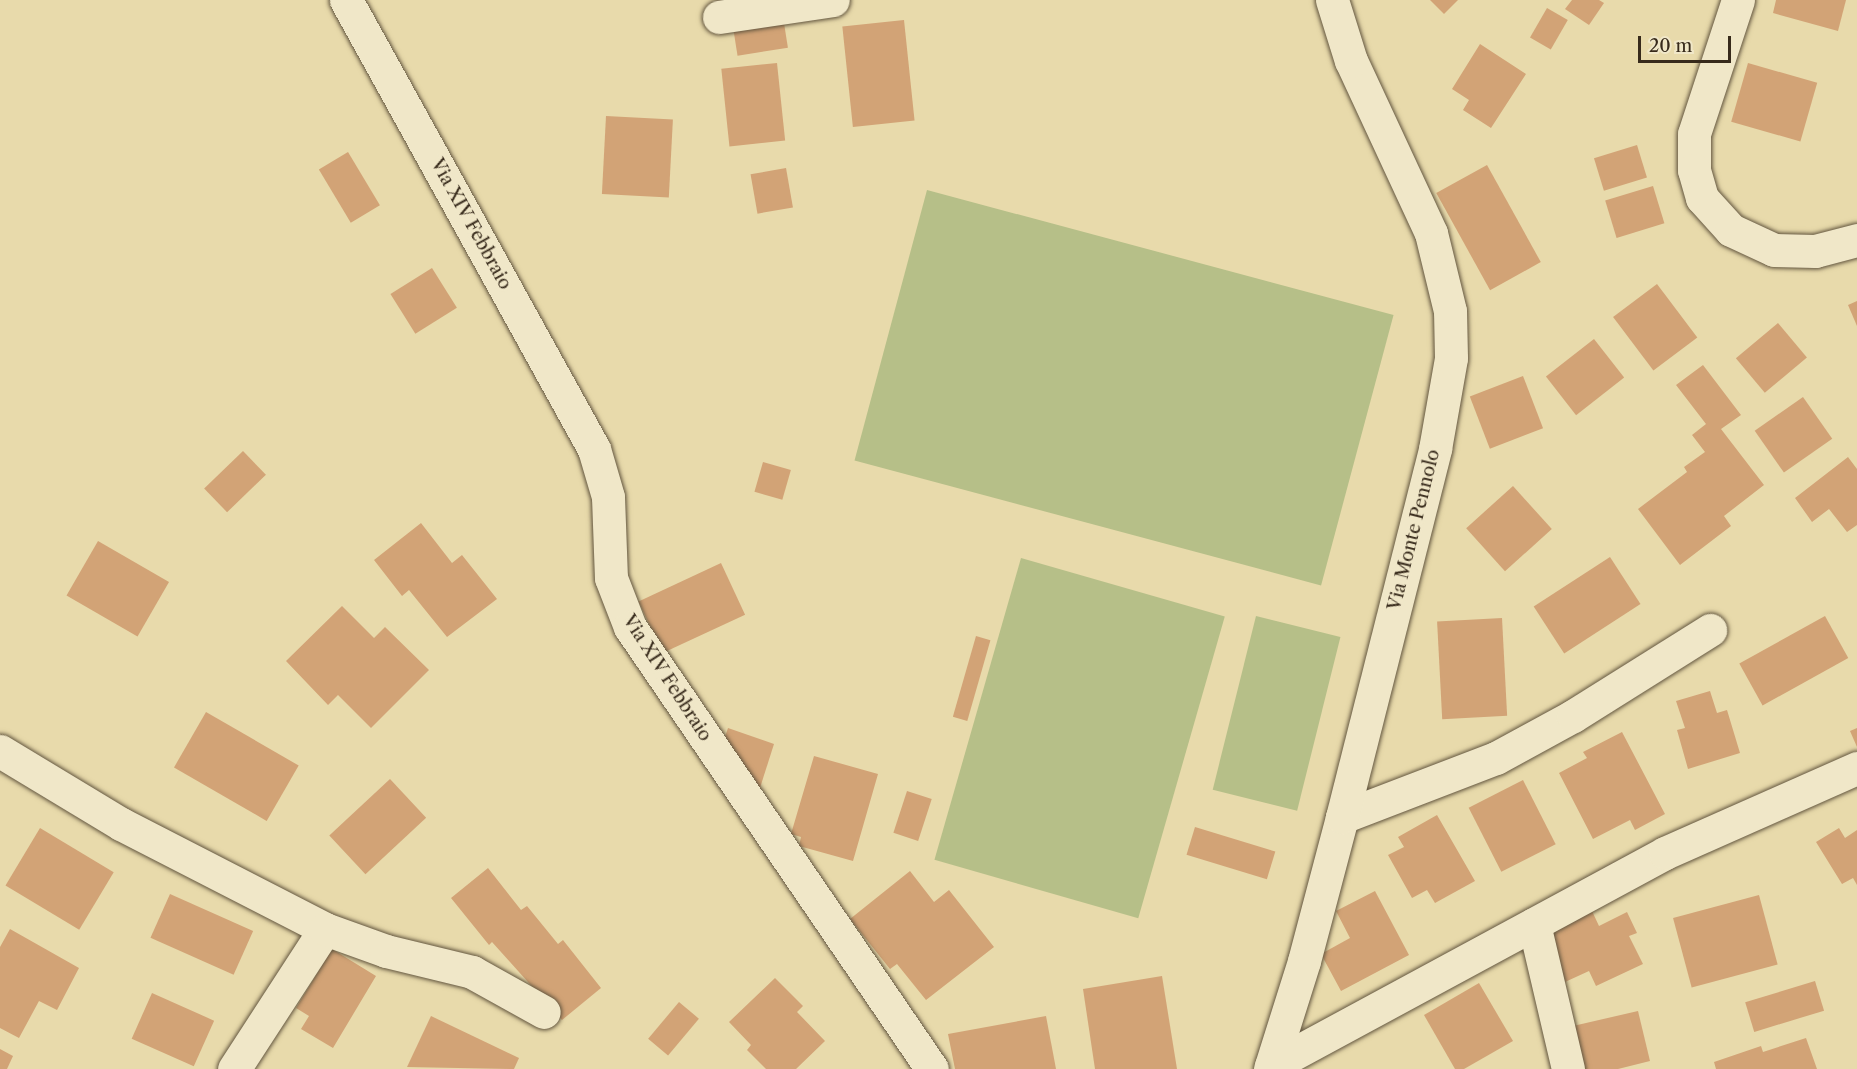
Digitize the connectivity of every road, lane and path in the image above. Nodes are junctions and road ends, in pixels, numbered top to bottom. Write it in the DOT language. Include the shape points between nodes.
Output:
graph roads {
  1 [pos="346,0"];
  2 [pos="833,0"];
  3 [pos="1332,0"];
  4 [pos="1738,0"];
  5 [pos="719,17"];
  6 [pos="1857,240"];
  7 [pos="1710,630"];
  8 [pos="0,751"];
  9 [pos="1857,768"];
  10 [pos="1342,817"];
  11 [pos="1534,924"];
  12 [pos="325,929"];
  13 [pos="544,1012"];
  14 [pos="1271,1067"];
  15 [pos="234,1069"];
  16 [pos="932,1069"];
  17 [pos="1568,1069"];
  1 -- 16 [label="street, Via XIV Febbraio" via="594,449 608,496 611,578 630,627"];
  2 -- 5 [label="street"];
  3 -- 10 [label="street, Via Monte Pennolo" via="1351,61 1431,233 1448,295 1452,335 1435,449"];
  4 -- 6 [label="street" via="1694,134 1694,170 1702,198 1731,230 1774,250 1802,253"];
  7 -- 10 [label="street" via="1573,716 1496,758"];
  8 -- 12 [label="street" via="111,818"];
  9 -- 11 [label="street" via="1710,831"];
  10 -- 14 [label="street, Via Monte Pennolo"];
  11 -- 14 [label="street"];
  11 -- 17 [label="street"];
  12 -- 13 [label="street" via="386,951 472,972"];
  12 -- 15 [label="street"];
}
